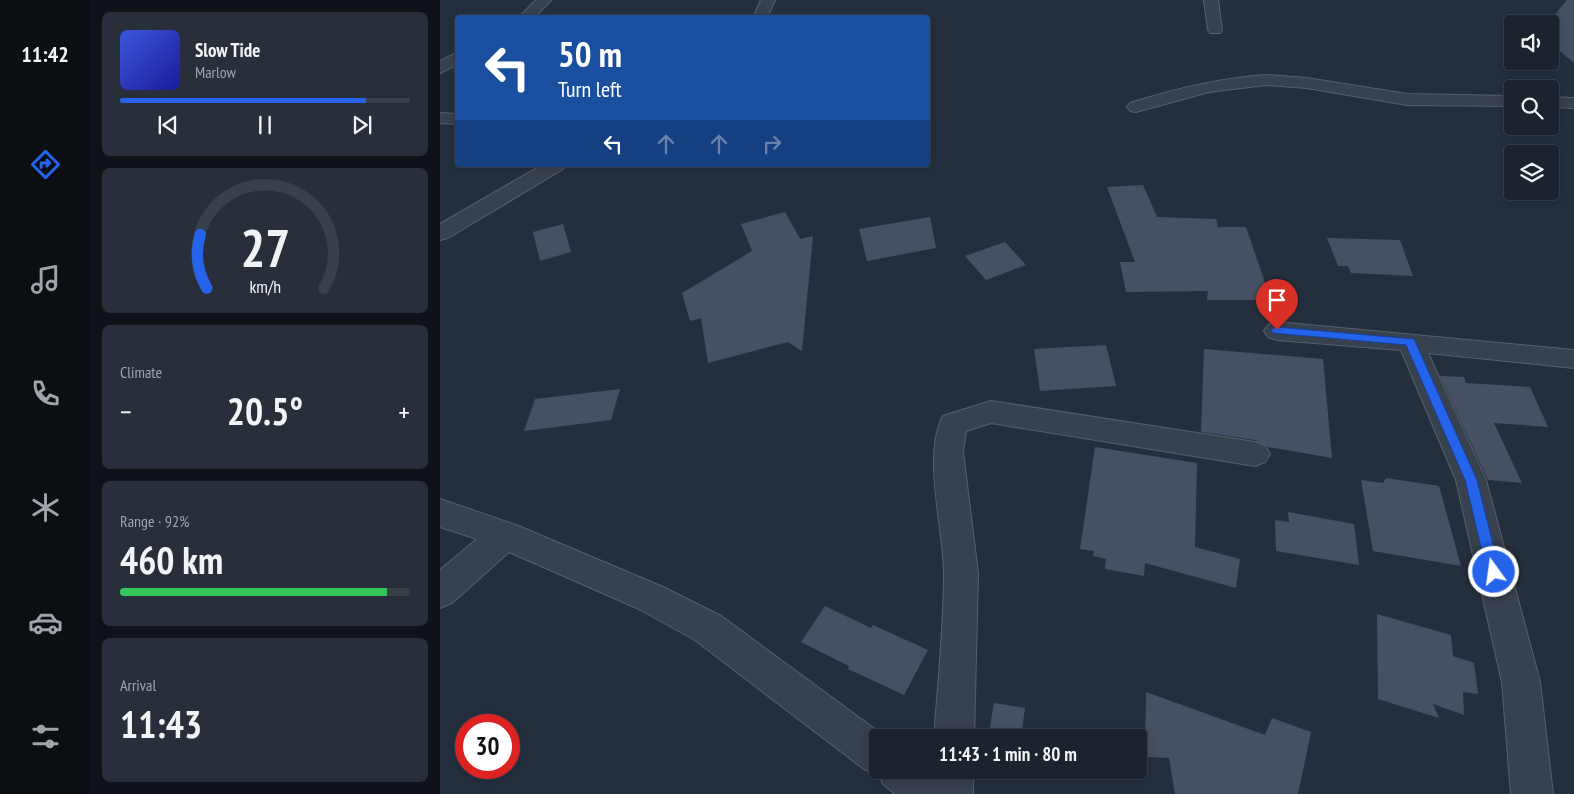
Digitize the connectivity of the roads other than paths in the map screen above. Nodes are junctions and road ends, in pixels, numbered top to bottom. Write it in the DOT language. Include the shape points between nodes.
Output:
graph roads {
  1 [pos="544,0"];
  2 [pos="768,0"];
  3 [pos="1211,0"];
  4 [pos="528,15"];
  5 [pos="761,15"];
  6 [pos="1215,30"];
  7 [pos="455,59"];
  8 [pos="440,68"];
  9 [pos="1504,101"];
  10 [pos="1559,102"];
  11 [pos="1574,103"];
  12 [pos="1136,107"];
  13 [pos="440,118"];
  14 [pos="455,119"];
  15 [pos="553,167"];
  16 [pos="440,233"];
  17 [pos="1277,330"];
  18 [pos="1410,342"];
  19 [pos="1574,359"];
  20 [pos="1255,454"];
  21 [pos="440,513"];
  22 [pos="505,534"];
  23 [pos="440,592"];
  24 [pos="954,729"];
  25 [pos="869,748"];
  26 [pos="909,779"];
  27 [pos="953,779"];
  28 [pos="929,794"];
  29 [pos="952,794"];
  30 [pos="1532,794"];
  1 -- 4 [label="street"];
  2 -- 5 [label="street"];
  3 -- 6 [label="street"];
  7 -- 8 [label="street"];
  9 -- 12 [label="street" via="1430,101 1373,96 1284,80 1240,82 1175,95"];
  10 -- 11 [label="street"];
  13 -- 14 [label="street"];
  15 -- 16 [label="street"];
  17 -- 18 [label="street"];
  18 -- 19 [label="street"];
  18 -- 30 [label="street" via="1471,480 1521,682"];
  20 -- 24 [label="street" via="991,412 953,424 948,452 961,573"];
  21 -- 22 [label="street"];
  22 -- 23 [label="street"];
  22 -- 25 [label="street" via="651,598 708,628"];
  26 -- 28 [label="street"];
  27 -- 29 [label="street"];
}
